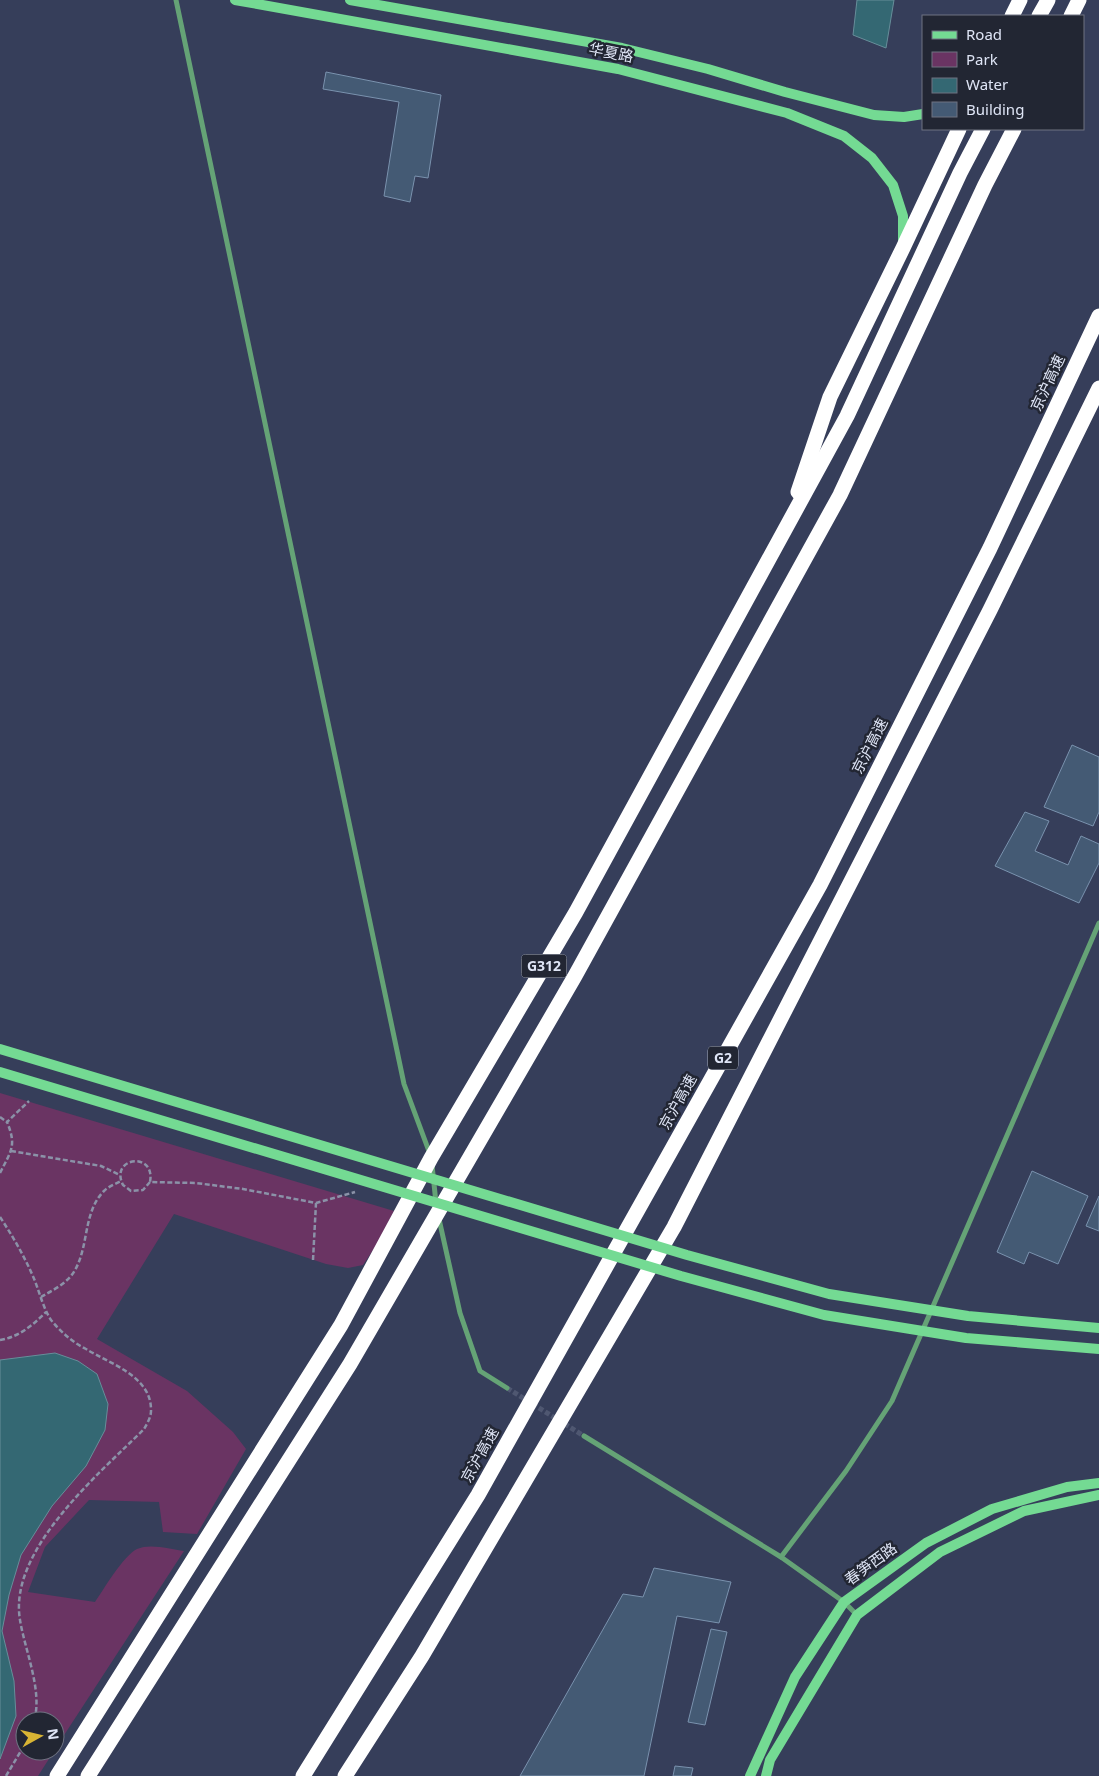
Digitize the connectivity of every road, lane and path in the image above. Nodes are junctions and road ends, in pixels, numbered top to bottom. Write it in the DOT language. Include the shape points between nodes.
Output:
graph roads {
  1 [pos="176,0"];
  2 [pos="235,0"];
  3 [pos="350,0"];
  4 [pos="1020,0"];
  5 [pos="1048,0"];
  6 [pos="1079,0"];
  7 [pos="1012,15"];
  8 [pos="1040,15"];
  9 [pos="1072,15"];
  10 [pos="922,114"];
  11 [pos="959,130"];
  12 [pos="982,130"];
  13 [pos="1013,130"];
  14 [pos="903,248"];
  15 [pos="1099,316"];
  16 [pos="1099,388"];
  17 [pos="785,530"];
  18 [pos="1099,923"];
  19 [pos="0,1049"];
  20 [pos="0,1072"];
  21 [pos="29,1101"];
  22 [pos="0,1117"];
  23 [pos="7,1122"];
  24 [pos="11,1150"];
  25 [pos="431,1158"];
  26 [pos="0,1173"];
  27 [pos="120,1175"];
  28 [pos="121,1181"];
  29 [pos="150,1182"];
  30 [pos="355,1192"];
  31 [pos="316,1203"];
  32 [pos="437,1212"];
  33 [pos="0,1217"];
  34 [pos="313,1260"];
  35 [pos="41,1297"];
  36 [pos="46,1312"];
  37 [pos="1099,1328"];
  38 [pos="0,1340"];
  39 [pos="1099,1350"];
  40 [pos="507,1388"];
  41 [pos="584,1436"];
  42 [pos="1099,1483"];
  43 [pos="1099,1496"];
  44 [pos="781,1557"];
  45 [pos="844,1602"];
  46 [pos="857,1615"];
  47 [pos="37,1711"];
  48 [pos="15,1761"];
  49 [pos="6,1776"];
  50 [pos="57,1776"];
  51 [pos="88,1776"];
  52 [pos="302,1776"];
  53 [pos="345,1776"];
  54 [pos="750,1776"];
  55 [pos="766,1776"];
  1 -- 25 [label="street" via="404,1084"];
  2 -- 14 [label="main road, 华夏路" via="618,69 787,113 844,136 872,158 893,185 903,216"];
  3 -- 10 [label="main road, 华夏路" via="622,48 874,115 904,117"];
  4 -- 7 [label="highway"];
  5 -- 8 [label="highway"];
  6 -- 9 [label="highway"];
  11 -- 14 [label="highway"];
  12 -- 17 [label="highway, G312" via="847,416"];
  13 -- 32 [label="highway, G312" via="840,495 575,976"];
  14 -- 17 [label="highway" via="830,397"];
  15 -- 52 [label="highway, 京沪高速 / G2" via="990,548 820,885 478,1495"];
  16 -- 53 [label="highway, G2" via="990,610 674,1227 422,1656"];
  17 -- 25 [label="highway, G312" via="576,912"];
  18 -- 44 [label="street" via="892,1401 846,1471"];
  19 -- 37 [label="main road, bridge" via="687,1255 829,1294 968,1316"];
  20 -- 39 [label="main road, bridge" via="681,1276 824,1315 966,1338"];
  21 -- 23 [label="path"];
  22 -- 23 [label="path"];
  23 -- 24 [label="path" via="13,1136"];
  24 -- 26 [label="path"];
  24 -- 27 [label="path" via="101,1166"];
  25 -- 32 [label="street"];
  25 -- 50 [label="highway, G312" via="341,1325"];
  27 -- 28 [label="path"];
  27 -- 29 [label="path" via="127,1163 137,1161 147,1166"];
  28 -- 29 [label="path" via="126,1189 137,1192"];
  28 -- 35 [label="path" via="105,1190 93,1205 84,1247 74,1272 61,1285"];
  29 -- 31 [label="path" via="196,1183"];
  30 -- 31 [label="path"];
  31 -- 34 [label="path"];
  32 -- 40 [label="street" via="460,1312 480,1371"];
  32 -- 51 [label="highway, G312" via="350,1364"];
  33 -- 35 [label="path" via="32,1273"];
  35 -- 36 [label="path"];
  36 -- 38 [label="path" via="18,1334"];
  36 -- 47 [label="path" via="60,1331 84,1349 122,1368 139,1381 149,1398 151,1413 144,1429 63,1512 36,1550 26,1574 18,1599 36,1690"];
  41 -- 44 [label="street"];
  42 -- 45 [label="main road, 春笋西路" via="1067,1487 992,1509 926,1543"];
  43 -- 46 [label="main road, 春笋西路" via="1024,1510 940,1552"];
  44 -- 45 [label="street"];
  45 -- 46 [label="street"];
  45 -- 54 [label="main road, 春笋西路" via="795,1677"];
  46 -- 55 [label="main road, 春笋西路" via="770,1760"];
  48 -- 49 [label="path"];
}
